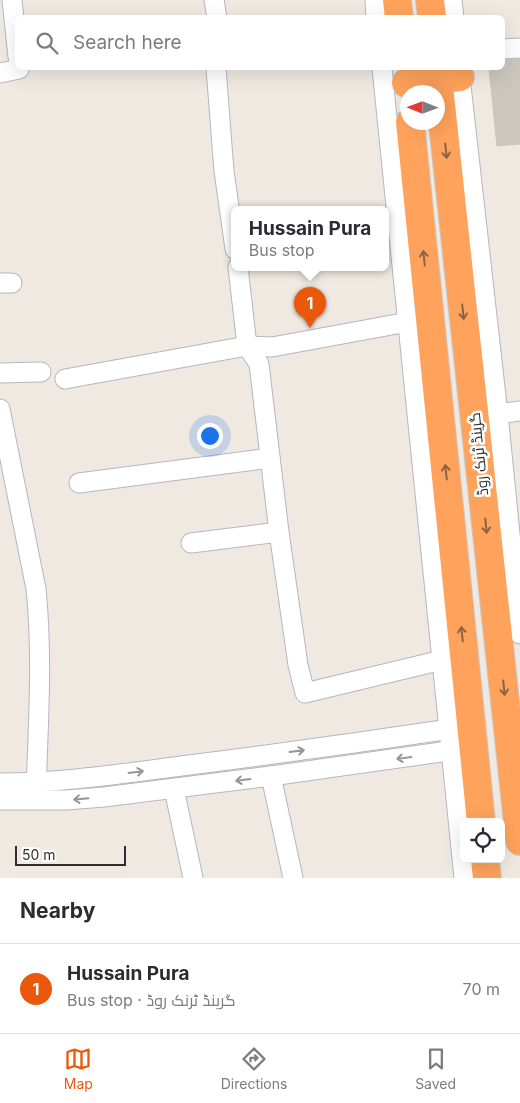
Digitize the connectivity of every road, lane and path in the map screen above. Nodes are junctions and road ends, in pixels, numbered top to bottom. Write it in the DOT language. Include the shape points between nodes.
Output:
graph roads {
  1 [pos="12,0"];
  2 [pos="214,0"];
  3 [pos="375,0"];
  4 [pos="397,0"];
  5 [pos="430,0"];
  6 [pos="452,0"];
  7 [pos="216,15"];
  8 [pos="376,15"];
  9 [pos="399,15"];
  10 [pos="432,15"];
  11 [pos="454,15"];
  12 [pos="15,22"];
  13 [pos="520,48"];
  14 [pos="505,49"];
  15 [pos="15,67"];
  16 [pos="216,70"];
  17 [pos="382,70"];
  18 [pos="0,73"];
  19 [pos="449,73"];
  20 [pos="406,82"];
  21 [pos="411,130"];
  22 [pos="231,221"];
  23 [pos="238,271"];
  24 [pos="408,322"];
  25 [pos="247,346"];
  26 [pos="41,372"];
  27 [pos="0,373"];
  28 [pos="65,379"];
  29 [pos="0,409"];
  30 [pos="520,411"];
  31 [pos="498,414"];
  32 [pos="270,458"];
  33 [pos="78,483"];
  34 [pos="279,532"];
  35 [pos="191,543"];
  36 [pos="520,634"];
  37 [pos="442,660"];
  38 [pos="450,729"];
  39 [pos="463,749"];
  40 [pos="271,776"];
  41 [pos="0,783"];
  42 [pos="174,789"];
  43 [pos="36,792"];
  44 [pos="0,800"];
  45 [pos="480,818"];
  46 [pos="520,841"];
  47 [pos="485,863"];
  48 [pos="193,878"];
  49 [pos="293,878"];
  50 [pos="464,878"];
  51 [pos="487,878"];
  1 -- 12 [label="street"];
  2 -- 7 [label="street"];
  3 -- 8 [label="street"];
  4 -- 9 [label="highway"];
  5 -- 10 [label="highway"];
  6 -- 11 [label="street"];
  13 -- 14 [label="street"];
  15 -- 18 [label="street"];
  16 -- 22 [label="street"];
  17 -- 24 [label="street"];
  19 -- 20 [label="highway"];
  19 -- 31 [label="street"];
  19 -- 46 [label="highway, گرینڈ ٹرنک روڈ, one-way"];
  39 -- 21 [label="highway, one-way"];
  23 -- 25 [label="street"];
  24 -- 25 [label="street" via="272,347"];
  24 -- 37 [label="street"];
  25 -- 28 [label="street"];
  25 -- 32 [label="street" via="259,364"];
  26 -- 27 [label="street"];
  29 -- 43 [label="street" via="36,589 40,644"];
  30 -- 31 [label="street"];
  31 -- 36 [label="street"];
  32 -- 33 [label="street"];
  32 -- 34 [label="street"];
  34 -- 35 [label="street"];
  34 -- 37 [label="street" via="305,693"];
  37 -- 38 [label="street"];
  38 -- 39 [label="street"];
  43 -- 38 [label="street, one-way" via="113,775"];
  39 -- 40 [label="street, one-way"];
  39 -- 45 [label="highway"];
  39 -- 50 [label="street"];
  40 -- 42 [label="street, one-way"];
  40 -- 49 [label="street"];
  41 -- 43 [label="street"];
  42 -- 43 [label="street, one-way" via="66,800"];
  42 -- 48 [label="street"];
  43 -- 44 [label="street"];
  47 -- 51 [label="highway"];
}
